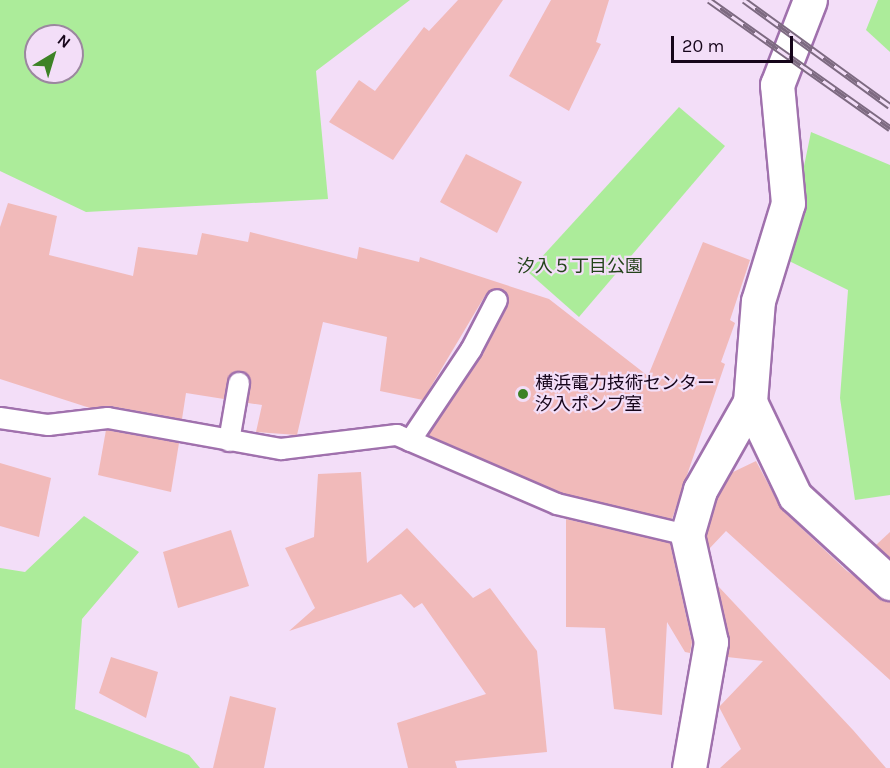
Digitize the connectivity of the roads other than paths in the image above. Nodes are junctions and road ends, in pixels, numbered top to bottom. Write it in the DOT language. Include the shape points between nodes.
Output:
graph roads {
  1 [pos="810,0"];
  2 [pos="497,300"];
  3 [pos="239,382"];
  4 [pos="750,402"];
  5 [pos="0,418"];
  6 [pos="228,441"];
  7 [pos="410,441"];
  8 [pos="687,535"];
  9 [pos="890,583"];
  10 [pos="689,768"];
  1 -- 4 [label="street" via="777,85 788,202 758,301"];
  2 -- 7 [label="lane" via="471,350"];
  3 -- 6 [label="lane"];
  4 -- 8 [label="street" via="700,490"];
  4 -- 9 [label="street" via="795,496"];
  5 -- 6 [label="lane" via="48,425 108,418"];
  6 -- 7 [label="lane" via="281,450 397,435"];
  7 -- 8 [label="lane" via="557,504"];
  8 -- 10 [label="street" via="711,642"];
}
